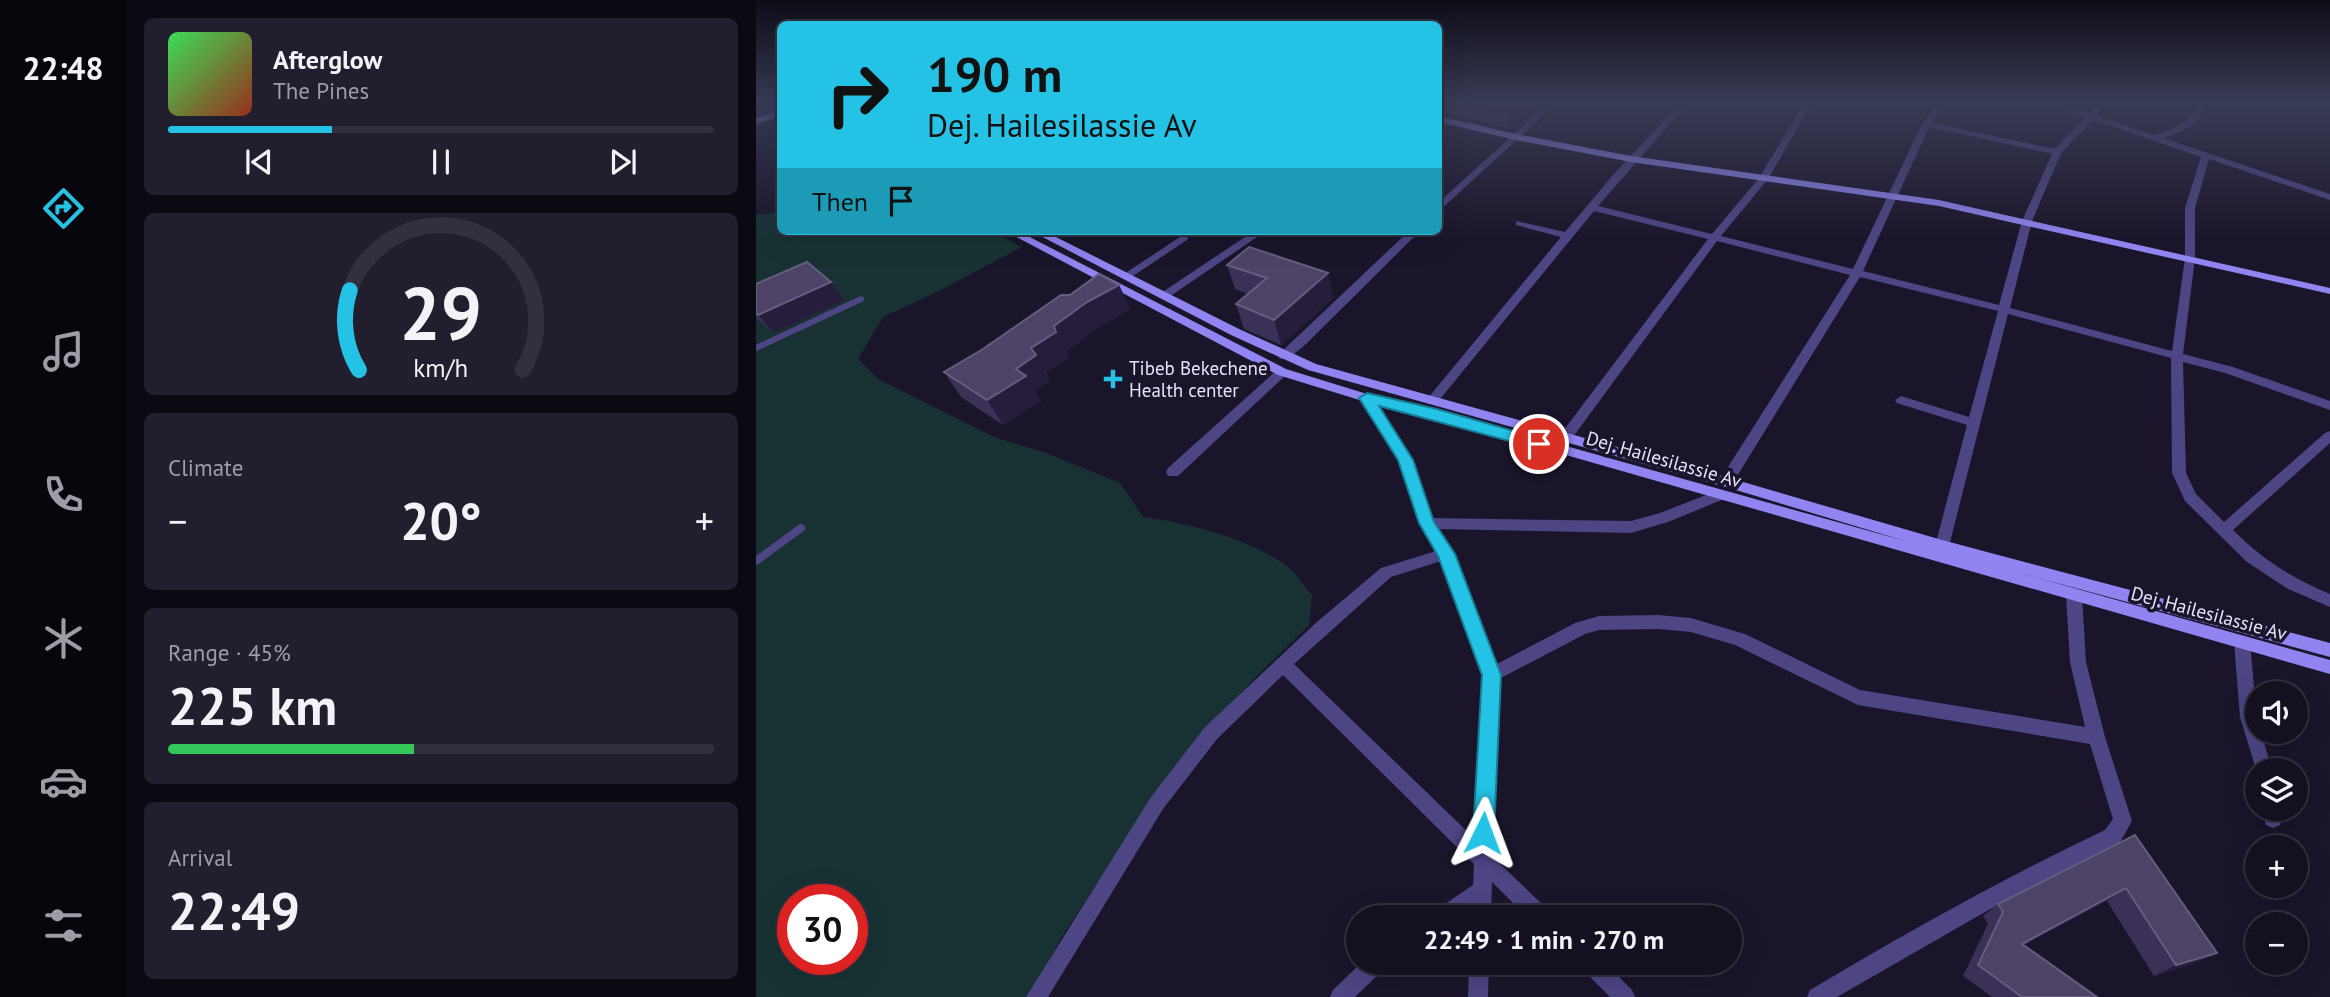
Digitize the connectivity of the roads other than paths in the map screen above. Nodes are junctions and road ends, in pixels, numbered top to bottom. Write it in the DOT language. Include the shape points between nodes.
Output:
graph roads {
  1 [pos="1504,149"];
  2 [pos="1576,149"];
  3 [pos="1641,149"];
  4 [pos="1781,149"];
  5 [pos="1914,149"];
  6 [pos="2041,149"];
  7 [pos="2060,149"];
  8 [pos="2192,149"];
  9 [pos="2057,152"];
  10 [pos="2206,153"];
  11 [pos="1631,159"];
  12 [pos="1763,179"];
  13 [pos="1892,196"];
  14 [pos="2330,197"];
  15 [pos="1442,205"];
  16 [pos="1591,207"];
  17 [pos="2027,221"];
  18 [pos="1520,223"];
  19 [pos="1018,235"];
  20 [pos="1044,235"];
  21 [pos="1255,235"];
  22 [pos="1411,235"];
  23 [pos="1568,236"];
  24 [pos="1183,238"];
  25 [pos="1714,238"];
  26 [pos="2190,258"];
  27 [pos="1856,274"];
  28 [pos="1126,276"];
  29 [pos="2330,291"];
  30 [pos="1165,295"];
  31 [pos="861,299"];
  32 [pos="2002,310"];
  33 [pos="756,348"];
  34 [pos="1284,356"];
  35 [pos="2177,357"];
  36 [pos="1282,372"];
  37 [pos="1367,398"];
  38 [pos="1901,400"];
  39 [pos="1432,401"];
  40 [pos="2330,405"];
  41 [pos="1975,423"];
  42 [pos="2330,436"];
  43 [pos="1565,438"];
  44 [pos="1173,472"];
  45 [pos="1723,489"];
  46 [pos="1427,523"];
  47 [pos="801,528"];
  48 [pos="2223,531"];
  49 [pos="1942,546"];
  50 [pos="1446,554"];
  51 [pos="756,561"];
  52 [pos="2074,596"];
  53 [pos="2330,601"];
  54 [pos="2242,642"];
  55 [pos="2330,650"];
  56 [pos="1284,665"];
  57 [pos="2330,667"];
  58 [pos="1491,675"];
  59 [pos="2096,737"];
  60 [pos="2260,758"];
  61 [pos="1482,859"];
  62 [pos="1483,890"];
  63 [pos="1461,905"];
  64 [pos="1482,905"];
  65 [pos="1529,905"];
  66 [pos="1363,975"];
  67 [pos="1479,975"];
  68 [pos="1602,975"];
  69 [pos="1037,997"];
  70 [pos="1340,997"];
  71 [pos="1478,997"];
  72 [pos="1625,997"];
  73 [pos="1817,997"];
  1 -- 15 [label="street"];
  2 -- 11 [label="main road"];
  3 -- 11 [label="street"];
  4 -- 12 [label="street"];
  5 -- 13 [label="street"];
  6 -- 9 [label="street"];
  7 -- 9 [label="street"];
  8 -- 10 [label="street"];
  9 -- 17 [label="street"];
  10 -- 14 [label="street"];
  10 -- 26 [label="street" via="2190,208"];
  11 -- 12 [label="main road"];
  11 -- 16 [label="street"];
  12 -- 13 [label="main road"];
  12 -- 25 [label="street"];
  13 -- 17 [label="main road"];
  13 -- 27 [label="street"];
  16 -- 23 [label="street"];
  16 -- 25 [label="street"];
  17 -- 26 [label="main road"];
  17 -- 32 [label="street"];
  18 -- 23 [label="street"];
  19 -- 36 [label="main road, Dej. Hailesilassie Av"];
  20 -- 28 [label="main road"];
  21 -- 30 [label="street"];
  22 -- 34 [label="street"];
  23 -- 39 [label="street"];
  24 -- 28 [label="street"];
  25 -- 27 [label="street"];
  25 -- 43 [label="street"];
  26 -- 29 [label="main road"];
  26 -- 35 [label="street"];
  27 -- 32 [label="street"];
  27 -- 45 [label="street"];
  28 -- 30 [label="main road"];
  30 -- 34 [label="main road"];
  31 -- 33 [label="lane"];
  32 -- 35 [label="street"];
  32 -- 41 [label="street"];
  34 -- 39 [label="main road"];
  35 -- 40 [label="street" via="2255,377"];
  35 -- 48 [label="street" via="2179,473 2190,497"];
  36 -- 37 [label="main road, Dej. Hailesilassie Av"];
  36 -- 44 [label="street"];
  37 -- 45 [label="main road, Dej. Hailesilassie Av"];
  37 -- 46 [label="street" via="1406,460"];
  38 -- 41 [label="street"];
  39 -- 43 [label="main road"];
  41 -- 49 [label="street"];
  42 -- 48 [label="street"];
  43 -- 45 [label="main road"];
  45 -- 46 [label="street" via="1663,518 1631,527"];
  45 -- 49 [label="main road"];
  45 -- 52 [label="main road, Dej. Hailesilassie Av"];
  46 -- 50 [label="street"];
  47 -- 51 [label="lane"];
  48 -- 53 [label="street" via="2275,575"];
  49 -- 55 [label="main road"];
  50 -- 56 [label="street" via="1386,572"];
  50 -- 58 [label="street"];
  52 -- 54 [label="main road, Dej. Hailesilassie Av"];
  52 -- 59 [label="street" via="2078,662"];
  54 -- 57 [label="main road, Dej. Hailesilassie Av"];
  54 -- 60 [label="street" via="2249,717"];
  56 -- 61 [label="street"];
  56 -- 69 [label="street" via="1211,733 1157,803"];
  58 -- 59 [label="street" via="1599,623 1691,625 1739,639 1858,697"];
  58 -- 61 [label="street"];
  59 -- 73 [label="street" via="2123,821 2112,837 1920,936"];
  61 -- 62 [label="street"];
  61 -- 65 [label="street"];
  62 -- 63 [label="street"];
  62 -- 64 [label="street"];
  66 -- 70 [label="street"];
  67 -- 71 [label="street"];
  68 -- 72 [label="street"];
}
